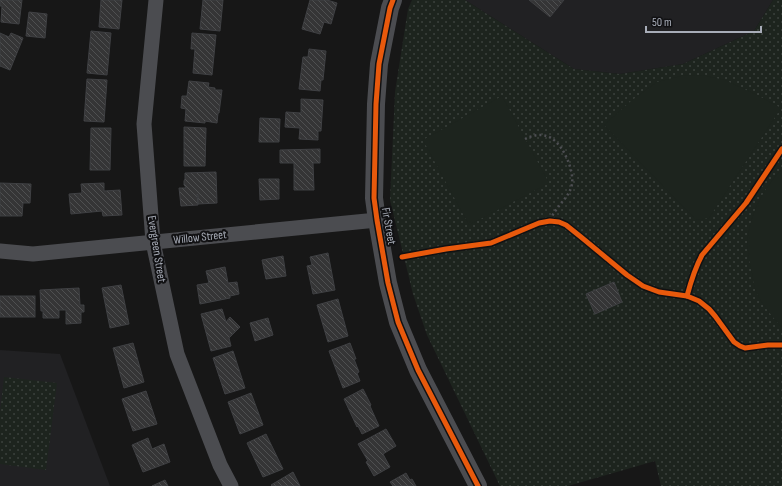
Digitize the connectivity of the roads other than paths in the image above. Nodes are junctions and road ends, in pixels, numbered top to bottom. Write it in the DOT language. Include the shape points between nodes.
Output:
graph roads {
  1 [pos="156,0"];
  2 [pos="393,0"];
  3 [pos="377,220"];
  4 [pos="153,242"];
  5 [pos="0,251"];
  6 [pos="231,486"];
  7 [pos="478,486"];
  1 -- 4 [label="street, Evergreen Street" via="144,124"];
  2 -- 3 [label="street, Fir Street" via="379,64 376,104 374,198"];
  3 -- 4 [label="street, Willow Street"];
  3 -- 7 [label="street, Fir Street" via="398,322 418,370"];
  4 -- 5 [label="street, Willow Street" via="33,254"];
  4 -- 6 [label="street, Evergreen Street" via="177,354 220,465"];
}
